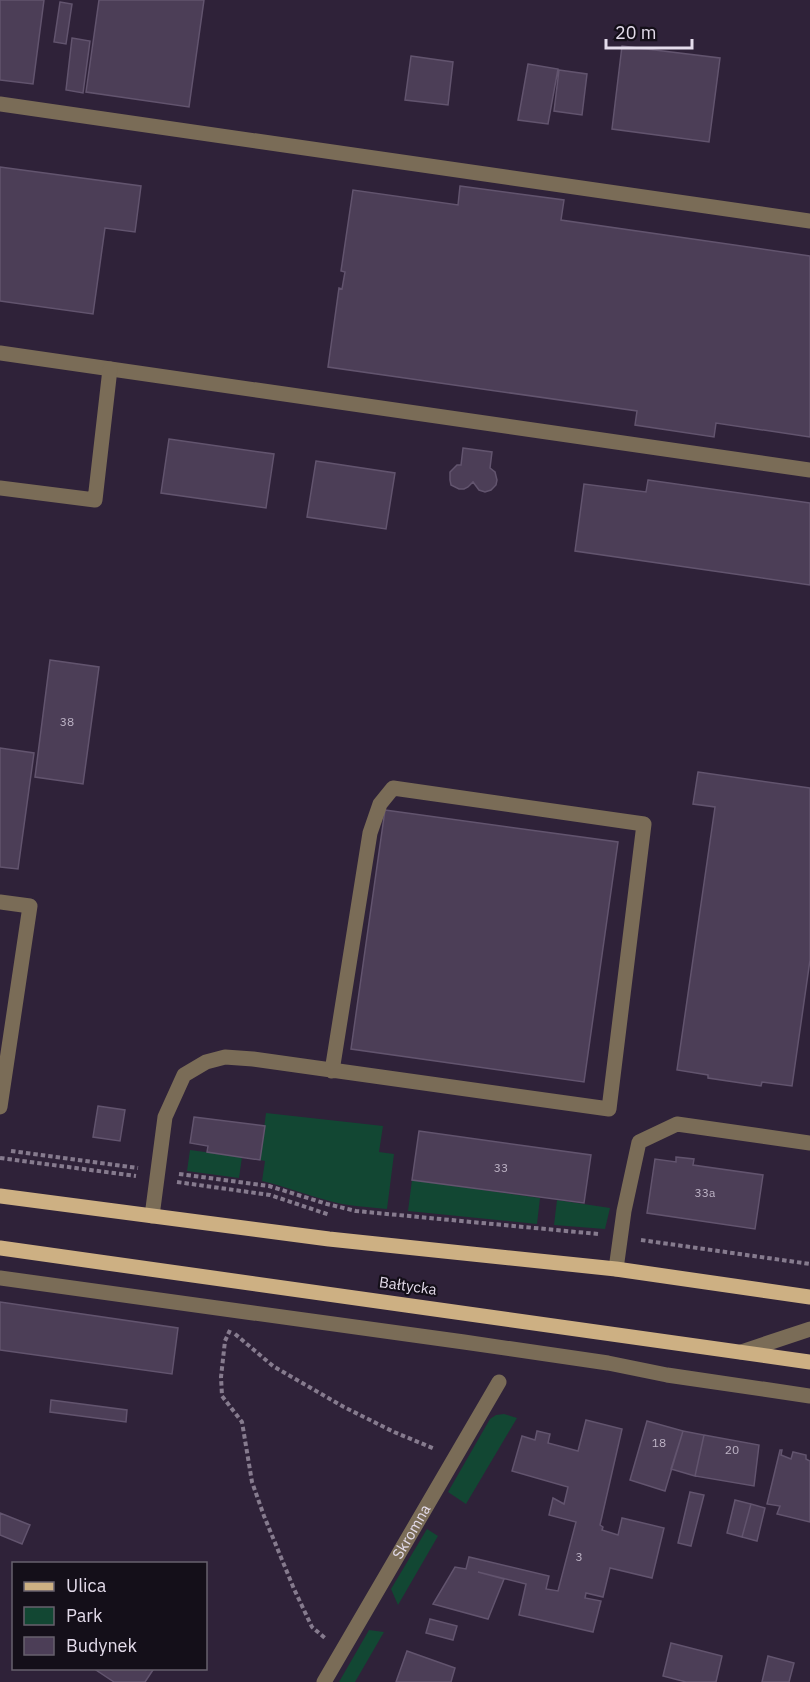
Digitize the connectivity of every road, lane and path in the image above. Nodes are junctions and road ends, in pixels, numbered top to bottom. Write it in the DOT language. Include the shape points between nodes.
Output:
graph roads {
  1 [pos="0,104"];
  2 [pos="810,221"];
  3 [pos="0,353"];
  4 [pos="110,369"];
  5 [pos="810,470"];
  6 [pos="0,488"];
  7 [pos="0,902"];
  8 [pos="332,1071"];
  9 [pos="0,1107"];
  10 [pos="810,1143"];
  11 [pos="11,1151"];
  12 [pos="0,1158"];
  13 [pos="142,1169"];
  14 [pos="173,1173"];
  15 [pos="139,1177"];
  16 [pos="174,1182"];
  17 [pos="0,1196"];
  18 [pos="152,1216"];
  19 [pos="338,1217"];
  20 [pos="602,1234"];
  21 [pos="640,1240"];
  22 [pos="0,1248"];
  23 [pos="810,1264"];
  24 [pos="616,1269"];
  25 [pos="0,1278"];
  26 [pos="810,1297"];
  27 [pos="204,1305"];
  28 [pos="810,1329"];
  29 [pos="231,1330"];
  30 [pos="741,1352"];
  31 [pos="810,1362"];
  32 [pos="499,1382"];
  33 [pos="810,1396"];
  34 [pos="455,1457"];
  35 [pos="340,1653"];
  36 [pos="324,1682"];
  1 -- 2 [label="street"];
  3 -- 4 [label="street"];
  4 -- 5 [label="street"];
  4 -- 6 [label="street" via="95,500"];
  7 -- 9 [label="street" via="30,906"];
  8 -- 8 [label="street" via="370,833 380,804 393,788 644,824 609,1109"];
  8 -- 18 [label="street" via="225,1057 183,1074 165,1117"];
  10 -- 24 [label="street" via="677,1124 639,1142"];
  11 -- 13 [label="path"];
  12 -- 15 [label="path"];
  14 -- 20 [label="path" via="269,1186 356,1211"];
  16 -- 19 [label="path" via="270,1195"];
  17 -- 18 [label="main road"];
  18 -- 24 [label="main road" via="391,1247"];
  21 -- 23 [label="path"];
  22 -- 30 [label="main road, Bałtycka"];
  24 -- 26 [label="main road"];
  25 -- 27 [label="street"];
  27 -- 29 [label="path"];
  27 -- 33 [label="street"];
  28 -- 30 [label="street"];
  29 -- 34 [label="path" via="273,1366 344,1407"];
  29 -- 35 [label="path" via="225,1341 222,1396 242,1422 252,1482 294,1588 312,1627"];
  30 -- 31 [label="main road, Bałtycka"];
  32 -- 34 [label="street, Skromna"];
  34 -- 35 [label="street, Skromna"];
  35 -- 36 [label="street, Skromna"];
}
